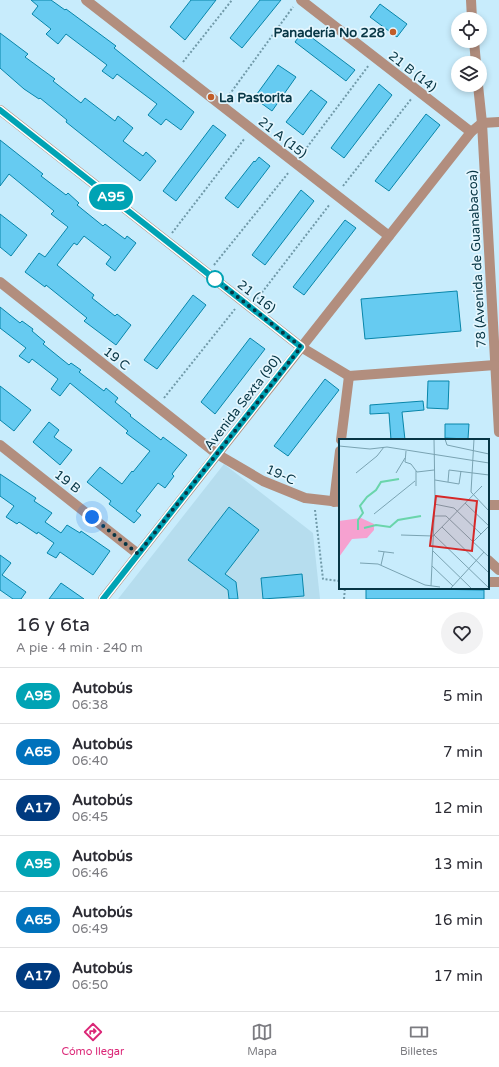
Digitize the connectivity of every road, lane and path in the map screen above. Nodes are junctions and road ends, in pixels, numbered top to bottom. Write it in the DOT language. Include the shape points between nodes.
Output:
graph roads {
  1 [pos="86,0"];
  2 [pos="232,0"];
  3 [pos="471,0"];
  4 [pos="297,3"];
  5 [pos="472,12"];
  6 [pos="177,70"];
  7 [pos="479,92"];
  8 [pos="222,106"];
  9 [pos="0,110"];
  10 [pos="499,122"];
  11 [pos="482,123"];
  12 [pos="252,129"];
  13 [pos="471,132"];
  14 [pos="389,236"];
  15 [pos="166,241"];
  16 [pos="0,282"];
  17 [pos="242,300"];
  18 [pos="301,347"];
  19 [pos="495,365"];
  20 [pos="349,376"];
  21 [pos="157,406"];
  22 [pos="499,432"];
  23 [pos="341,439"];
  24 [pos="0,444"];
  25 [pos="217,454"];
  26 [pos="339,468"];
  27 [pos="314,499"];
  28 [pos="337,502"];
  29 [pos="138,554"];
  30 [pos="489,561"];
  31 [pos="499,570"];
  32 [pos="339,581"];
  33 [pos="345,589"];
  34 [pos="102,599"];
  35 [pos="344,599"];
  1 -- 6 [label="street, 21 A (15)"];
  2 -- 6 [label="path"];
  3 -- 5 [label="street"];
  4 -- 8 [label="path"];
  4 -- 13 [label="street, 21 B (14)"];
  6 -- 8 [label="street, 21 A (15)"];
  7 -- 11 [label="street, 78 (Avenida de Guanabacoa)"];
  8 -- 12 [label="street, 21 A (15)"];
  9 -- 15 [label="street, 21 (16)"];
  10 -- 11 [label="street"];
  11 -- 13 [label="street, Avenida Sexta (90)"];
  11 -- 19 [label="street, 78 (Avenida de Guanabacoa)"];
  12 -- 14 [label="street, 21 A (15)"];
  12 -- 15 [label="path"];
  13 -- 14 [label="street, Avenida Sexta (90)"];
  14 -- 18 [label="street, Avenida Sexta (90)"];
  15 -- 17 [label="street, 21 (16)"];
  16 -- 21 [label="street, 19 C"];
  17 -- 18 [label="street, 21 (16)"];
  17 -- 21 [label="path"];
  18 -- 20 [label="street, 21 (16)"];
  18 -- 25 [label="street, Avenida Sexta (90)"];
  19 -- 20 [label="street"];
  19 -- 22 [label="street, 78 (Avenida de Guanabacoa)"];
  20 -- 23 [label="street"];
  21 -- 25 [label="street, 19 C"];
  24 -- 29 [label="street, 19 B"];
  25 -- 27 [label="street, 19-C" via="263,481 305,498"];
  25 -- 29 [label="street, Avenida Sexta (90)"];
  26 -- 28 [label="street"];
  27 -- 28 [label="street, 19-C"];
  27 -- 32 [label="path" via="323,579"];
  29 -- 34 [label="street, Avenida Sexta (90)"];
  30 -- 31 [label="street"];
  33 -- 35 [label="path"];
}
